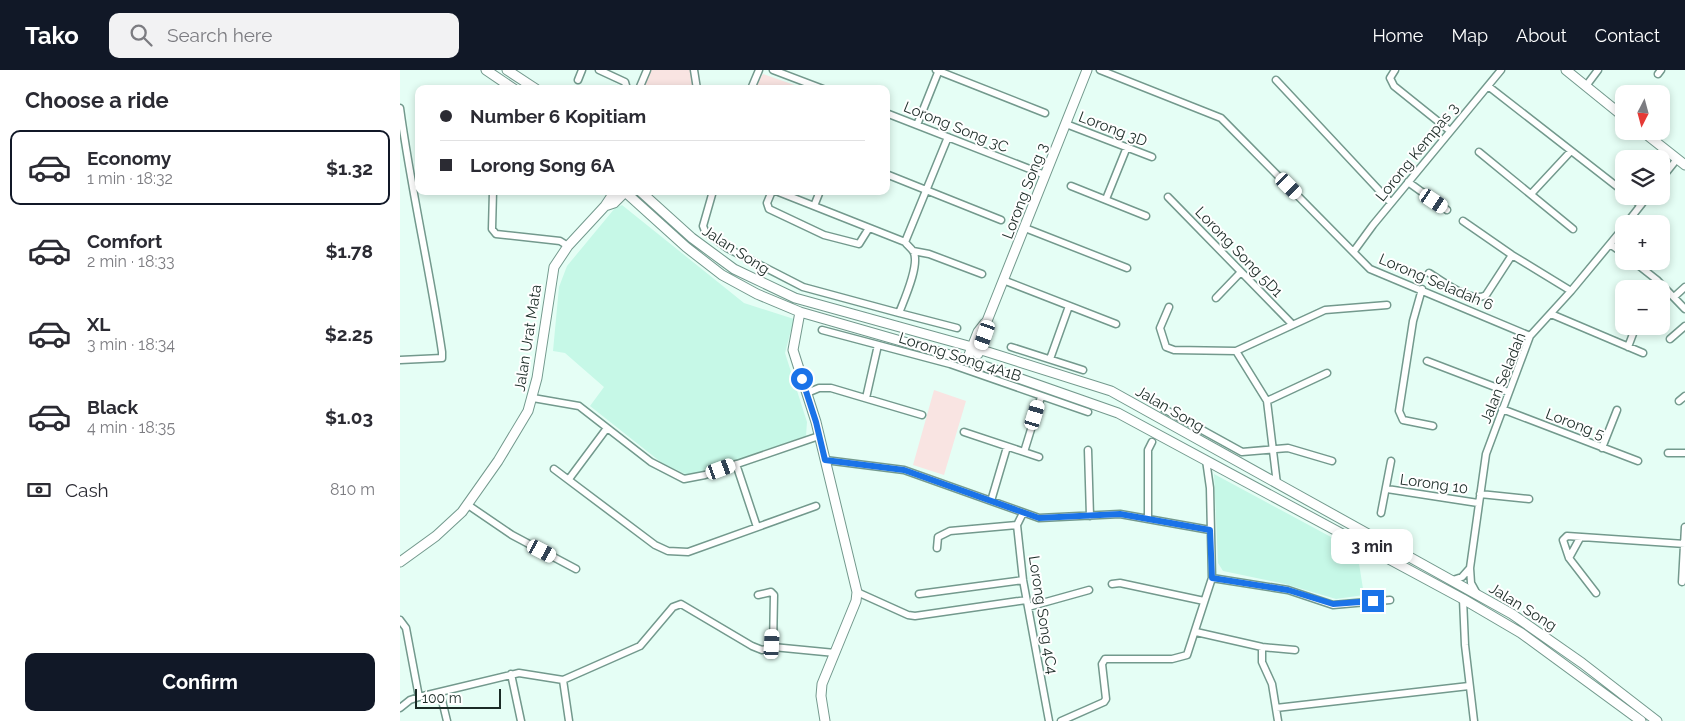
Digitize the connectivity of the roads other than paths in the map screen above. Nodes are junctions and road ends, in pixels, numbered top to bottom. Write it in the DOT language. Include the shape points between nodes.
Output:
graph roads {
  1 [pos="486,70"];
  2 [pos="507,70"];
  3 [pos="582,70"];
  4 [pos="600,70"];
  5 [pos="647,70"];
  6 [pos="694,70"];
  7 [pos="759,70"];
  8 [pos="773,70"];
  9 [pos="938,70"];
  10 [pos="1087,70"];
  11 [pos="1100,70"];
  12 [pos="1395,70"];
  13 [pos="1501,70"];
  14 [pos="1566,70"];
  15 [pos="1598,70"];
  16 [pos="578,80"];
  17 [pos="1276,80"];
  18 [pos="508,85"];
  19 [pos="530,85"];
  20 [pos="626,85"];
  21 [pos="641,85"];
  22 [pos="696,85"];
  23 [pos="753,85"];
  24 [pos="812,85"];
  25 [pos="1488,86"];
  26 [pos="1586,86"];
  27 [pos="400,108"];
  28 [pos="1615,109"];
  29 [pos="890,114"];
  30 [pos="1046,114"];
  31 [pos="917,124"];
  32 [pos="1066,124"];
  33 [pos="1450,131"];
  34 [pos="948,137"];
  35 [pos="1653,140"];
  36 [pos="1127,147"];
  37 [pos="1571,150"];
  38 [pos="1479,152"];
  39 [pos="1152,157"];
  40 [pos="1677,159"];
  41 [pos="1685,165"];
  42 [pos="1670,168"];
  43 [pos="1045,175"];
  44 [pos="890,176"];
  45 [pos="1408,182"];
  46 [pos="1615,185"];
  47 [pos="1071,186"];
  48 [pos="926,189"];
  49 [pos="1531,194"];
  50 [pos="493,195"];
  51 [pos="618,195"];
  52 [pos="628,195"];
  53 [pos="644,195"];
  54 [pos="712,195"];
  55 [pos="770,195"];
  56 [pos="786,195"];
  57 [pos="818,195"];
  58 [pos="1168,197"];
  59 [pos="1106,199"];
  60 [pos="1391,203"];
  61 [pos="814,206"];
  62 [pos="1641,206"];
  63 [pos="1447,210"];
  64 [pos="1634,215"];
  65 [pos="1146,216"];
  66 [pos="1001,220"];
  67 [pos="1463,221"];
  68 [pos="869,228"];
  69 [pos="1025,228"];
  70 [pos="1573,228"];
  71 [pos="1615,238"];
  72 [pos="905,242"];
  73 [pos="1610,244"];
  74 [pos="568,246"];
  75 [pos="1615,248"];
  76 [pos="913,251"];
  77 [pos="1354,251"];
  78 [pos="1512,255"];
  79 [pos="1127,268"];
  80 [pos="1642,270"];
  81 [pos="1240,273"];
  82 [pos="1429,273"];
  83 [pos="982,274"];
  84 [pos="1004,280"];
  85 [pos="1685,287"];
  86 [pos="1422,289"];
  87 [pos="1571,291"];
  88 [pos="1674,297"];
  89 [pos="1216,298"];
  90 [pos="1387,305"];
  91 [pos="1069,306"];
  92 [pos="1169,307"];
  93 [pos="1685,309"];
  94 [pos="800,312"];
  95 [pos="899,313"];
  96 [pos="1551,314"];
  97 [pos="1116,324"];
  98 [pos="1292,324"];
  99 [pos="1685,326"];
  100 [pos="958,328"];
  101 [pos="822,330"];
  102 [pos="1633,335"];
  103 [pos="1530,336"];
  104 [pos="1670,339"];
  105 [pos="878,345"];
  106 [pos="1011,347"];
  107 [pos="1628,347"];
  108 [pos="976,348"];
  109 [pos="1236,351"];
  110 [pos="1643,354"];
  111 [pos="1050,359"];
  112 [pos="400,360"];
  113 [pos="971,361"];
  114 [pos="1427,361"];
  115 [pos="1084,370"];
  116 [pos="1327,373"];
  117 [pos="1508,392"];
  118 [pos="807,393"];
  119 [pos="1041,397"];
  120 [pos="533,398"];
  121 [pos="866,398"];
  122 [pos="1267,401"];
  123 [pos="1164,409"];
  124 [pos="1502,409"];
  125 [pos="1617,410"];
  126 [pos="1088,412"];
  127 [pos="922,415"];
  128 [pos="1433,426"];
  129 [pos="607,428"];
  130 [pos="964,432"];
  131 [pos="819,436"];
  132 [pos="1193,439"];
  133 [pos="1152,442"];
  134 [pos="1007,447"];
  135 [pos="1602,448"];
  136 [pos="1274,449"];
  137 [pos="1088,450"];
  138 [pos="1024,452"];
  139 [pos="1668,453"];
  140 [pos="1685,454"];
  141 [pos="1039,457"];
  142 [pos="825,460"];
  143 [pos="1206,460"];
  144 [pos="1391,460"];
  145 [pos="1332,461"];
  146 [pos="1638,462"];
  147 [pos="736,464"];
  148 [pos="554,469"];
  149 [pos="569,479"];
  150 [pos="1277,484"];
  151 [pos="1387,489"];
  152 [pos="1480,494"];
  153 [pos="1529,499"];
  154 [pos="991,501"];
  155 [pos="1281,501"];
  156 [pos="1478,503"];
  157 [pos="468,505"];
  158 [pos="816,506"];
  159 [pos="1022,513"];
  160 [pos="1381,513"];
  161 [pos="1090,516"];
  162 [pos="1148,518"];
  163 [pos="1017,525"];
  164 [pos="757,527"];
  165 [pos="1685,528"];
  166 [pos="1210,530"];
  167 [pos="1580,538"];
  168 [pos="1684,544"];
  169 [pos="937,548"];
  170 [pos="1569,558"];
  171 [pos="400,562"];
  172 [pos="1470,568"];
  173 [pos="576,569"];
  174 [pos="1212,578"];
  175 [pos="1023,580"];
  176 [pos="1453,580"];
  177 [pos="1682,582"];
  178 [pos="1112,584"];
  179 [pos="1089,590"];
  180 [pos="857,592"];
  181 [pos="1596,593"];
  182 [pos="919,594"];
  183 [pos="1477,594"];
  184 [pos="758,595"];
  185 [pos="1463,599"];
  186 [pos="1204,600"];
  187 [pos="1390,600"];
  188 [pos="1027,604"];
  189 [pos="400,620"];
  190 [pos="1196,632"];
  191 [pos="774,647"];
  192 [pos="1262,647"];
  193 [pos="1295,650"];
  194 [pos="836,653"];
  195 [pos="511,674"];
  196 [pos="563,680"];
  197 [pos="1469,686"];
  198 [pos="440,692"];
  199 [pos="419,697"];
  200 [pos="400,708"];
  201 [pos="1276,708"];
  202 [pos="447,721"];
  203 [pos="521,721"];
  204 [pos="569,721"];
  205 [pos="826,721"];
  206 [pos="1049,721"];
  207 [pos="1061,721"];
  208 [pos="1278,721"];
  209 [pos="1474,721"];
  210 [pos="1642,721"];
  211 [pos="1657,721"];
  1 -- 18 [label="main road"];
  2 -- 19 [label="main road"];
  3 -- 16 [label="street"];
  4 -- 20 [label="street"];
  5 -- 21 [label="street"];
  6 -- 22 [label="street"];
  7 -- 23 [label="street"];
  8 -- 24 [label="street"];
  9 -- 30 [label="street"];
  9 -- 31 [label="street"];
  10 -- 32 [label="main road, Lorong Song 3"];
  11 -- 77 [label="street, Lorong Seladah 6" via="1221,118"];
  12 -- 33 [label="street" via="1390,78 1394,86"];
  13 -- 25 [label="street, Lorong Kempas 3"];
  14 -- 26 [label="main road"];
  15 -- 26 [label="street"];
  17 -- 60 [label="street"];
  25 -- 33 [label="street, Lorong Kempas 3"];
  25 -- 37 [label="street"];
  26 -- 28 [label="main road"];
  27 -- 112 [label="street" via="406,155 432,281 442,358"];
  29 -- 31 [label="street, Lorong Song 3C"];
  31 -- 34 [label="street, Lorong Song 3C"];
  32 -- 36 [label="street, Lorong 3D"];
  32 -- 43 [label="main road, Lorong Song 3"];
  33 -- 45 [label="street, Lorong Kempas 3"];
  34 -- 43 [label="street, Lorong Song 3C"];
  34 -- 48 [label="street"];
  35 -- 40 [label="main road"];
  36 -- 39 [label="street, Lorong 3D"];
  36 -- 59 [label="street"];
  37 -- 46 [label="street"];
  37 -- 49 [label="street"];
  38 -- 49 [label="street"];
  40 -- 41 [label="main road"];
  40 -- 42 [label="street"];
  43 -- 69 [label="main road, Lorong Song 3"];
  44 -- 48 [label="street"];
  45 -- 60 [label="street, Lorong Kempas 3"];
  45 -- 63 [label="street"];
  47 -- 59 [label="street"];
  48 -- 66 [label="street"];
  48 -- 72 [label="street"];
  49 -- 70 [label="street"];
  50 -- 74 [label="street" via="492,229 496,234 560,241"];
  51 -- 74 [label="main road, Jalan Urat Mata"];
  52 -- 94 [label="main road, Jalan Song" via="722,275"];
  53 -- 108 [label="main road, Jalan Song" via="692,238 754,280 794,298"];
  54 -- 95 [label="street" via="703,226 727,248 803,287"];
  55 -- 68 [label="street" via="767,203 769,209 824,235 859,244"];
  56 -- 61 [label="street"];
  57 -- 61 [label="street"];
  58 -- 81 [label="street, Lorong Song 5D1"];
  59 -- 65 [label="street"];
  60 -- 77 [label="street, Lorong Kempas 3"];
  61 -- 68 [label="street"];
  62 -- 64 [label="street"];
  67 -- 78 [label="street"];
  68 -- 72 [label="street"];
  69 -- 79 [label="street"];
  69 -- 84 [label="main road, Lorong Song 3"];
  71 -- 73 [label="street, Jalan Seladah"];
  72 -- 76 [label="street"];
  73 -- 75 [label="street"];
  73 -- 87 [label="street, Jalan Seladah"];
  74 -- 120 [label="main road, Jalan Urat Mata" via="552,274"];
  76 -- 83 [label="street"];
  76 -- 95 [label="street" via="912,278"];
  77 -- 86 [label="street, Lorong Seladah 6" via="1370,269"];
  78 -- 82 [label="street" via="1482,298 1472,297"];
  78 -- 87 [label="street"];
  80 -- 88 [label="street"];
  81 -- 89 [label="street"];
  81 -- 98 [label="street, Lorong Song 5D1"];
  84 -- 91 [label="street"];
  84 -- 108 [label="main road, Lorong Song 3"];
  85 -- 88 [label="street"];
  86 -- 103 [label="street, Lorong Seladah 6"];
  86 -- 128 [label="street" via="1413,321 1399,411 1402,420"];
  87 -- 96 [label="street, Jalan Seladah"];
  88 -- 93 [label="street"];
  90 -- 98 [label="street" via="1325,310"];
  91 -- 97 [label="street"];
  91 -- 111 [label="street"];
  92 -- 109 [label="street" via="1160,328 1166,347 1174,350"];
  94 -- 113 [label="main road, Jalan Song"];
  94 -- 118 [label="main road" via="793,347"];
  95 -- 100 [label="street"];
  96 -- 103 [label="street, Jalan Seladah"];
  96 -- 107 [label="street"];
  98 -- 109 [label="street"];
  99 -- 104 [label="street"];
  101 -- 105 [label="street, Lorong Song 4A1B"];
  102 -- 107 [label="street"];
  103 -- 117 [label="street, Jalan Seladah"];
  105 -- 119 [label="street, Lorong Song 4A1B" via="950,364"];
  105 -- 121 [label="street"];
  106 -- 111 [label="street"];
  107 -- 110 [label="street"];
  108 -- 113 [label="main road, Lorong Song 3"];
  108 -- 132 [label="main road, Jalan Song" via="1111,391"];
  109 -- 122 [label="street"];
  111 -- 115 [label="street"];
  113 -- 143 [label="main road, Jalan Song" via="1118,413"];
  114 -- 117 [label="street"];
  116 -- 122 [label="street"];
  117 -- 124 [label="street, Jalan Seladah"];
  118 -- 121 [label="street" via="823,387"];
  118 -- 131 [label="main road"];
  119 -- 126 [label="street, Lorong Song 4A1B"];
  119 -- 138 [label="street"];
  120 -- 129 [label="street" via="575,405"];
  120 -- 157 [label="main road, Jalan Urat Mata" via="515,434"];
  121 -- 127 [label="street"];
  122 -- 136 [label="street"];
  123 -- 136 [label="street" via="1242,452"];
  124 -- 135 [label="street, Lorong 5"];
  124 -- 152 [label="street, Jalan Seladah" via="1486,454"];
  125 -- 135 [label="street"];
  129 -- 147 [label="street" via="659,467 684,478 698,478"];
  129 -- 149 [label="street"];
  130 -- 134 [label="street"];
  131 -- 142 [label="main road"];
  131 -- 147 [label="street"];
  132 -- 143 [label="main road"];
  132 -- 150 [label="main road, Jalan Song"];
  133 -- 162 [label="street" via="1148,450"];
  134 -- 138 [label="street"];
  134 -- 154 [label="street"];
  135 -- 146 [label="street, Lorong 5"];
  136 -- 145 [label="street" via="1288,448"];
  136 -- 150 [label="street"];
  137 -- 161 [label="street"];
  138 -- 141 [label="street"];
  139 -- 140 [label="street"];
  142 -- 154 [label="street" via="904,470"];
  142 -- 180 [label="main road"];
  143 -- 155 [label="main road, Jalan Song"];
  143 -- 166 [label="street"];
  144 -- 151 [label="street"];
  147 -- 164 [label="street"];
  148 -- 149 [label="street"];
  149 -- 164 [label="street" via="668,552 688,552"];
  150 -- 155 [label="main road" via="1275,491"];
  150 -- 176 [label="main road, Jalan Song"];
  151 -- 156 [label="street, Lorong 10"];
  151 -- 160 [label="street"];
  152 -- 153 [label="street"];
  152 -- 156 [label="street, Jalan Seladah"];
  154 -- 159 [label="street"];
  155 -- 185 [label="main road, Jalan Song"];
  156 -- 172 [label="street, Jalan Seladah"];
  157 -- 171 [label="main road, Jalan Urat Mata" via="445,529"];
  157 -- 173 [label="street" via="512,535"];
  158 -- 164 [label="street"];
  159 -- 161 [label="street" via="1049,519"];
  159 -- 163 [label="street, Lorong Song 4C4"];
  161 -- 162 [label="street" via="1120,514"];
  162 -- 166 [label="street"];
  163 -- 169 [label="street" via="950,531 938,538"];
  163 -- 175 [label="street, Lorong Song 4C4"];
  165 -- 168 [label="street"];
  166 -- 174 [label="street"];
  167 -- 168 [label="street"];
  167 -- 170 [label="street"];
  167 -- 170 [label="street" via="1567,536 1563,540"];
  168 -- 177 [label="street"];
  170 -- 181 [label="street"];
  172 -- 176 [label="street" via="1462,577"];
  172 -- 183 [label="street" via="1471,583"];
  174 -- 186 [label="street"];
  174 -- 187 [label="street" via="1288,590 1333,604"];
  175 -- 182 [label="street"];
  175 -- 188 [label="street, Lorong Song 4C4"];
  176 -- 183 [label="main road, Jalan Song"];
  178 -- 186 [label="street"];
  179 -- 188 [label="street"];
  180 -- 188 [label="street" via="915,616"];
  180 -- 194 [label="main road"];
  183 -- 211 [label="main road, Jalan Song" via="1553,642"];
  184 -- 191 [label="street" via="771,592 774,595"];
  185 -- 197 [label="street"];
  185 -- 210 [label="main road, Jalan Song" via="1552,654"];
  186 -- 190 [label="street"];
  188 -- 206 [label="street, Lorong Song 4C4"];
  189 -- 199 [label="street" via="406,628"];
  190 -- 192 [label="street"];
  190 -- 207 [label="street" via="1187,655 1182,658 1105,659 1102,664 1104,702"];
  191 -- 194 [label="street"];
  191 -- 196 [label="street" via="762,650 752,646 681,604 673,607 644,643"];
  192 -- 193 [label="street"];
  192 -- 201 [label="street" via="1262,662 1272,684"];
  194 -- 205 [label="main road" via="822,684"];
  195 -- 196 [label="street"];
  195 -- 198 [label="street"];
  195 -- 203 [label="street"];
  196 -- 204 [label="street"];
  197 -- 201 [label="street"];
  197 -- 209 [label="street"];
  198 -- 199 [label="street"];
  198 -- 202 [label="street"];
  199 -- 200 [label="street"];
  201 -- 208 [label="street"];
}
